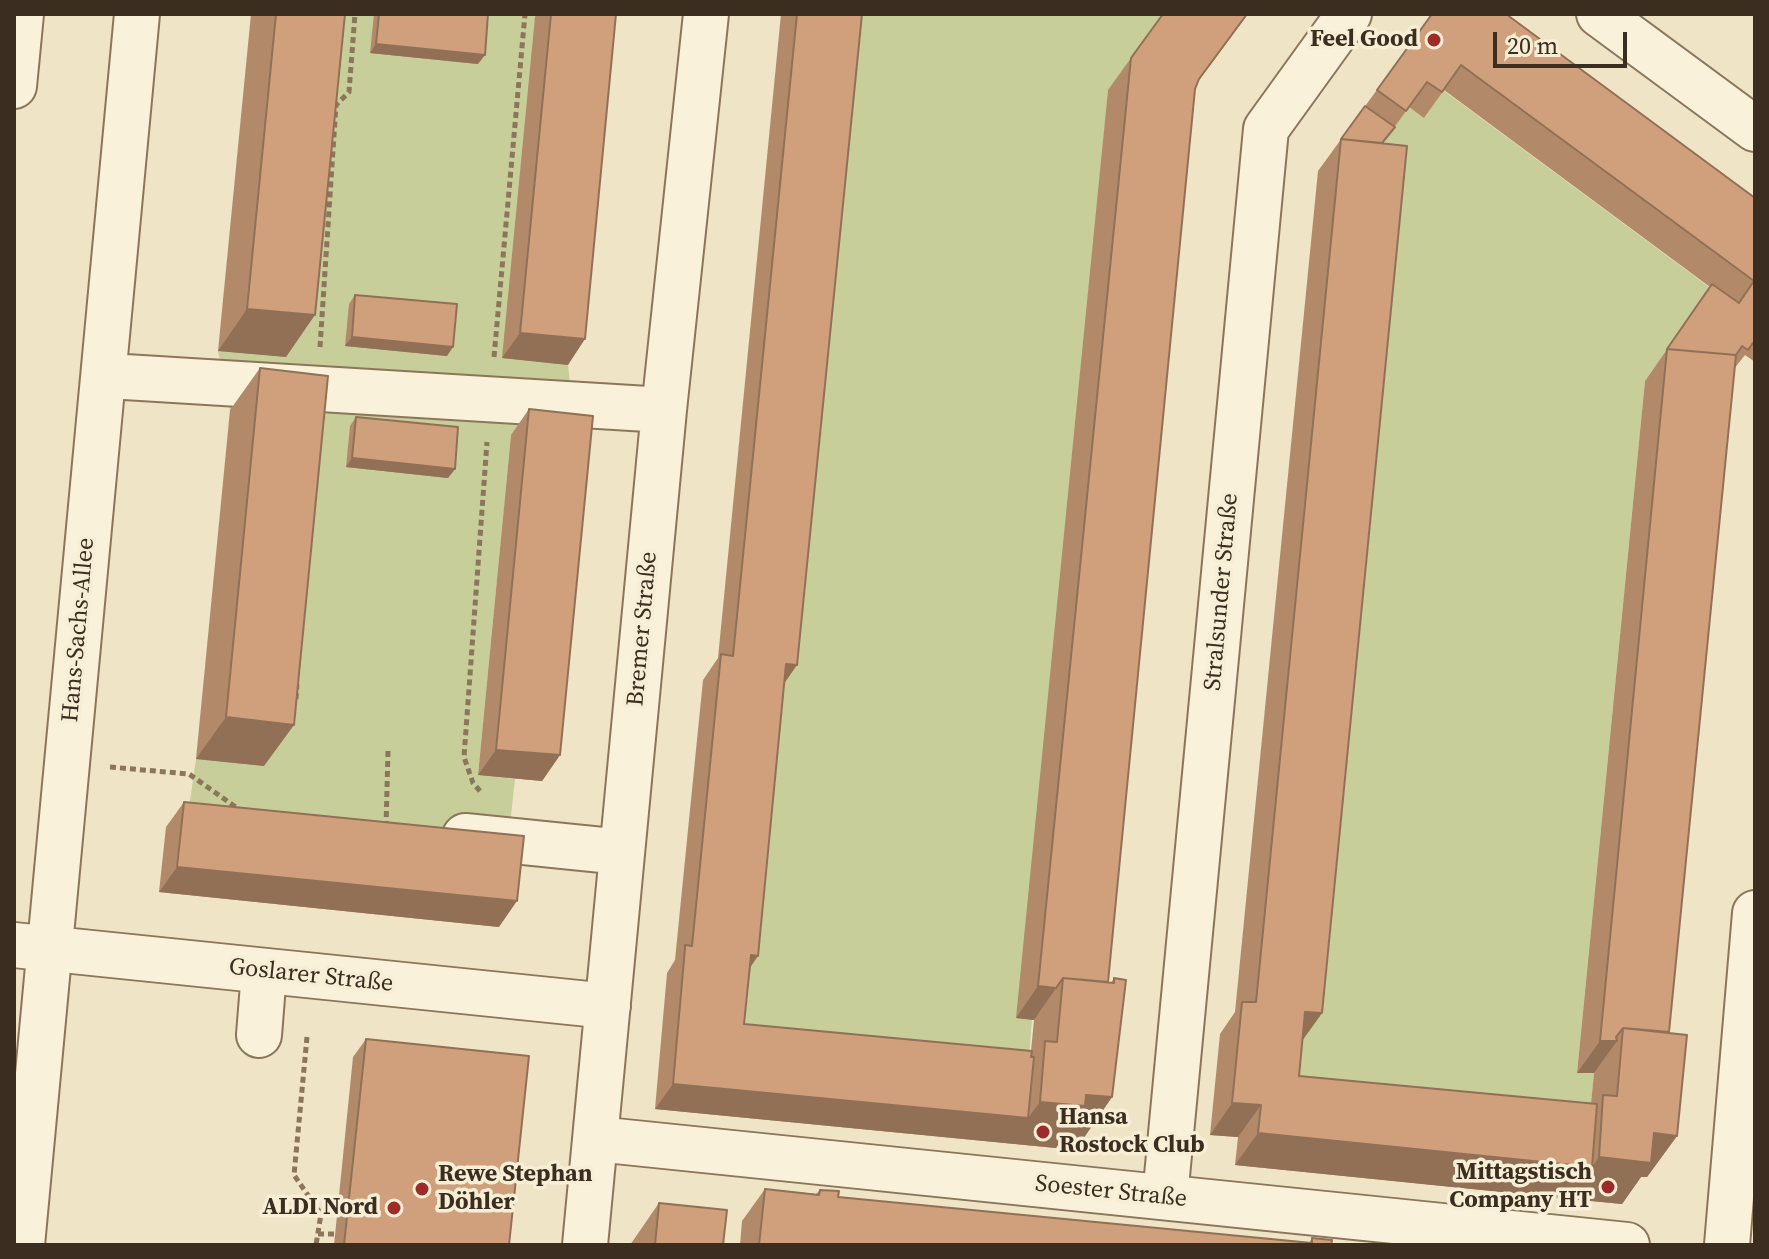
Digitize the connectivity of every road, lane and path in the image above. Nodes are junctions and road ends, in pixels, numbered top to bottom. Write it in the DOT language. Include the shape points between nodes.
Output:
graph roads {
  1 [pos="21,14"];
  2 [pos="137,14"];
  3 [pos="525,14"];
  4 [pos="706,14"];
  5 [pos="1349,14"];
  6 [pos="1599,14"];
  7 [pos="14,86"];
  8 [pos="1755,129"];
  9 [pos="125,377"];
  10 [pos="490,399"];
  11 [pos="664,410"];
  12 [pos="486,458"];
  13 [pos="388,751"];
  14 [pos="67,763"];
  15 [pos="248,815"];
  16 [pos="386,828"];
  17 [pos="522,841"];
  18 [pos="622,852"];
  19 [pos="1755,913"];
  20 [pos="31,947"];
  21 [pos="264,972"];
  22 [pos="316,977"];
  23 [pos="608,1006"];
  24 [pos="259,1035"];
  25 [pos="596,1139"];
  26 [pos="1165,1197"];
  27 [pos="318,1234"];
  28 [pos="335,1234"];
  29 [pos="22,1245"];
  30 [pos="316,1245"];
  31 [pos="585,1245"];
  32 [pos="1627,1245"];
  33 [pos="1727,1245"];
  1 -- 7 [label="street"];
  2 -- 14 [label="street, Hans-Sachs-Allee"];
  3 -- 10 [label="path"];
  4 -- 11 [label="street, Bremer Straße"];
  5 -- 26 [label="street, Stralsunder Straße" via="1266,129"];
  6 -- 8 [label="street"];
  9 -- 10 [label="street"];
  10 -- 11 [label="street"];
  11 -- 18 [label="street, Bremer Straße"];
  12 -- 17 [label="path" via="464,757 473,783"];
  13 -- 16 [label="path"];
  14 -- 15 [label="path" via="189,774"];
  14 -- 20 [label="street, Hans-Sachs-Allee"];
  16 -- 17 [label="street"];
  17 -- 18 [label="street"];
  18 -- 23 [label="street, Bremer Straße"];
  19 -- 33 [label="street"];
  20 -- 21 [label="street, Goslarer Straße"];
  20 -- 29 [label="street, Hans-Sachs-Allee"];
  21 -- 22 [label="street, Goslarer Straße"];
  21 -- 24 [label="street"];
  22 -- 23 [label="street, Goslarer Straße"];
  22 -- 27 [label="path" via="294,1175 321,1214"];
  23 -- 25 [label="street, Bremer Straße"];
  25 -- 26 [label="street, Soester Straße"];
  25 -- 31 [label="street, Bremer Straße"];
  26 -- 32 [label="street, Soester Straße"];
  27 -- 28 [label="path"];
  27 -- 30 [label="path"];
}
